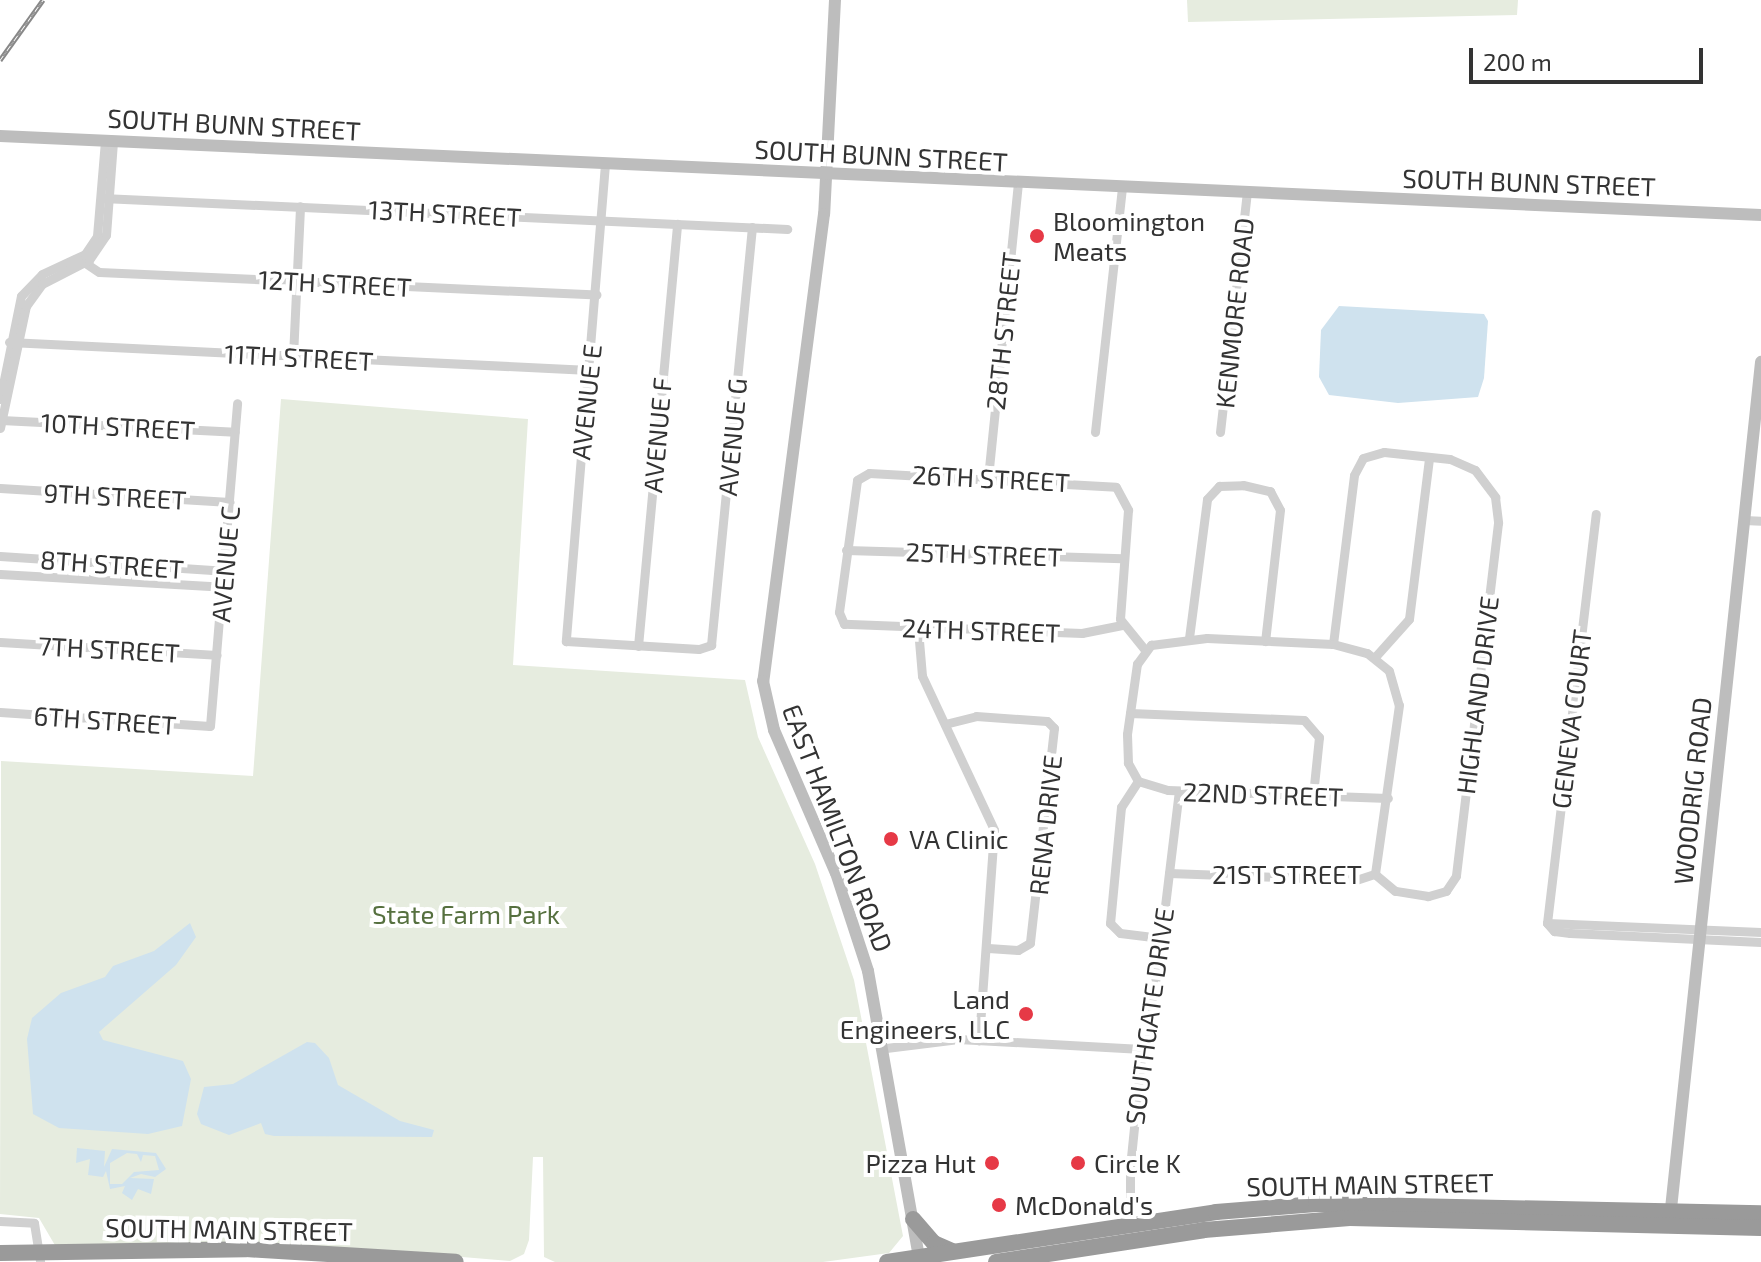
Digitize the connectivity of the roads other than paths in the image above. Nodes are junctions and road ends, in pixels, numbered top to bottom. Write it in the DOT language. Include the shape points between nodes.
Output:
graph roads {
  1 [pos="835,0"];
  2 [pos="0,136"];
  3 [pos="109,141"];
  4 [pos="605,164"];
  5 [pos="828,175"];
  6 [pos="1018,183"];
  7 [pos="1122,188"];
  8 [pos="1247,193"];
  9 [pos="106,198"];
  10 [pos="300,206"];
  11 [pos="1761,215"];
  12 [pos="604,220"];
  13 [pos="677,224"];
  14 [pos="752,227"];
  15 [pos="787,229"];
  16 [pos="81,261"];
  17 [pos="297,281"];
  18 [pos="596,295"];
  19 [pos="13,342"];
  20 [pos="293,356"];
  21 [pos="1761,362"];
  22 [pos="589,370"];
  23 [pos="0,399"];
  24 [pos="237,403"];
  25 [pos="0,421"];
  26 [pos="235,432"];
  27 [pos="1095,432"];
  28 [pos="1220,432"];
  29 [pos="1429,458"];
  30 [pos="988,478"];
  31 [pos="0,488"];
  32 [pos="230,502"];
  33 [pos="1596,514"];
  34 [pos="1744,520"];
  35 [pos="1761,521"];
  36 [pos="846,550"];
  37 [pos="0,556"];
  38 [pos="1122,558"];
  39 [pos="223,571"];
  40 [pos="0,574"];
  41 [pos="223,587"];
  42 [pos="1122,625"];
  43 [pos="918,629"];
  44 [pos="1189,638"];
  45 [pos="1265,641"];
  46 [pos="0,642"];
  47 [pos="1333,644"];
  48 [pos="638,646"];
  49 [pos="1145,650"];
  50 [pos="217,655"];
  51 [pos="1375,657"];
  52 [pos="0,712"];
  53 [pos="1130,713"];
  54 [pos="945,724"];
  55 [pos="210,726"];
  56 [pos="1138,781"];
  57 [pos="1179,791"];
  58 [pos="1313,795"];
  59 [pos="1388,798"];
  60 [pos="1169,873"];
  61 [pos="1375,874"];
  62 [pos="1446,891"];
  63 [pos="1761,932"];
  64 [pos="1699,935"];
  65 [pos="1161,938"];
  66 [pos="1761,942"];
  67 [pos="988,948"];
  68 [pos="979,1040"];
  69 [pos="886,1048"];
  70 [pos="1142,1049"];
  71 [pos="1761,1213"];
  72 [pos="1670,1218"];
  73 [pos="913,1219"];
  74 [pos="0,1221"];
  75 [pos="1761,1228"];
  76 [pos="1131,1233"];
  77 [pos="954,1252"];
  78 [pos="0,1253"];
  79 [pos="275,1256"];
  80 [pos="40,1257"];
  81 [pos="920,1260"];
  82 [pos="456,1262"];
  83 [pos="887,1262"];
  84 [pos="996,1262"];
  1 -- 5 [label="street, EAST HAMILTON ROAD" via="825,137"];
  2 -- 3 [label="street, SOUTH BUNN STREET"];
  3 -- 4 [label="street, SOUTH BUNN STREET"];
  3 -- 9 [label="street"];
  4 -- 5 [label="street, SOUTH BUNN STREET"];
  4 -- 12 [label="street, AVENUE E"];
  5 -- 6 [label="street, SOUTH BUNN STREET"];
  5 -- 69 [label="street, EAST HAMILTON ROAD" via="763,681 774,730 851,915"];
  6 -- 7 [label="street, SOUTH BUNN STREET"];
  6 -- 30 [label="street, 28TH STREET"];
  7 -- 8 [label="street, SOUTH BUNN STREET"];
  7 -- 27 [label="street"];
  8 -- 11 [label="street, SOUTH BUNN STREET"];
  8 -- 28 [label="street, KENMORE ROAD"];
  9 -- 10 [label="street, 13TH STREET"];
  9 -- 16 [label="street" via="97,236"];
  10 -- 12 [label="street, 13TH STREET"];
  10 -- 17 [label="street"];
  12 -- 13 [label="street, 13TH STREET"];
  12 -- 18 [label="street, AVENUE E"];
  13 -- 14 [label="street, 13TH STREET"];
  13 -- 48 [label="street, AVENUE F"];
  14 -- 15 [label="street, 13TH STREET"];
  14 -- 48 [label="street, AVENUE G" via="710,647"];
  16 -- 17 [label="street, 12TH STREET" via="99,272"];
  16 -- 19 [label="street" via="27,287 17,306"];
  17 -- 18 [label="street, 12TH STREET"];
  17 -- 20 [label="street"];
  18 -- 22 [label="street, AVENUE E"];
  19 -- 20 [label="street, 11TH STREET"];
  19 -- 23 [label="street"];
  19 -- 25 [label="street"];
  20 -- 22 [label="street, 11TH STREET"];
  21 -- 34 [label="street, WOODRIG ROAD"];
  22 -- 48 [label="street, AVENUE E" via="565,640"];
  24 -- 26 [label="street, AVENUE C"];
  25 -- 26 [label="street, 10TH STREET"];
  26 -- 32 [label="street, AVENUE C"];
  29 -- 47 [label="street" via="1376,452 1358,465"];
  29 -- 51 [label="street" via="1409,619"];
  29 -- 62 [label="street, HIGHLAND DRIVE" via="1469,466 1495,497 1498,523 1458,860"];
  30 -- 36 [label="street, 26TH STREET" via="869,473 859,477"];
  30 -- 38 [label="street, 26TH STREET" via="1100,483 1121,490 1128,510"];
  31 -- 32 [label="street, 9TH STREET"];
  32 -- 39 [label="street, AVENUE C"];
  33 -- 64 [label="street, GENEVA COURT" via="1547,923 1560,932"];
  34 -- 35 [label="street"];
  34 -- 64 [label="street, WOODRIG ROAD"];
  36 -- 38 [label="street, 25TH STREET"];
  36 -- 43 [label="street, 24TH STREET" via="841,620 851,626"];
  37 -- 39 [label="street, 8TH STREET"];
  38 -- 42 [label="street"];
  39 -- 41 [label="street, AVENUE C"];
  40 -- 41 [label="street, 8TH STREET"];
  41 -- 50 [label="street, AVENUE C"];
  42 -- 43 [label="street, 24TH STREET" via="1082,633"];
  42 -- 49 [label="street"];
  43 -- 54 [label="street" via="918,664"];
  44 -- 45 [label="street"];
  44 -- 45 [label="street" via="1207,499 1219,486 1243,485 1270,491 1280,510"];
  44 -- 49 [label="street" via="1166,640"];
  45 -- 47 [label="street"];
  46 -- 50 [label="street, 7TH STREET"];
  47 -- 51 [label="street"];
  49 -- 53 [label="street" via="1137,664"];
  50 -- 55 [label="street, AVENUE C"];
  51 -- 59 [label="street" via="1392,676 1399,705"];
  52 -- 55 [label="street, 6TH STREET"];
  53 -- 56 [label="street" via="1126,758"];
  53 -- 58 [label="street" via="1304,720 1319,737"];
  54 -- 67 [label="street" via="994,830 984,932"];
  54 -- 67 [label="street, RENA DRIVE" via="976,716 1047,721 1054,728 1030,943 1018,950"];
  56 -- 57 [label="street, 22ND STREET"];
  56 -- 65 [label="street" via="1121,807 1110,923 1120,933"];
  57 -- 58 [label="street, 22ND STREET"];
  57 -- 60 [label="street, SOUTHGATE DRIVE"];
  58 -- 59 [label="street, 22ND STREET"];
  59 -- 61 [label="street"];
  60 -- 61 [label="street, 21ST STREET" via="1356,880"];
  60 -- 65 [label="street, SOUTHGATE DRIVE"];
  61 -- 62 [label="street, 21ST STREET" via="1402,893 1428,896"];
  63 -- 64 [label="street"];
  64 -- 66 [label="street"];
  64 -- 72 [label="street, WOODRIG ROAD"];
  65 -- 70 [label="street, SOUTHGATE DRIVE"];
  67 -- 68 [label="street"];
  68 -- 69 [label="street"];
  68 -- 70 [label="street"];
  69 -- 73 [label="street, EAST HAMILTON ROAD"];
  70 -- 76 [label="street, SOUTHGATE DRIVE"];
  71 -- 72 [label="highway, SOUTH MAIN STREET"];
  72 -- 75 [label="highway, SOUTH MAIN STREET"];
  72 -- 76 [label="highway, SOUTH MAIN STREET" via="1350,1218"];
  73 -- 77 [label="highway" via="934,1243"];
  73 -- 81 [label="street, EAST HAMILTON ROAD"];
  74 -- 80 [label="street" via="34,1223"];
  76 -- 77 [label="highway, SOUTH MAIN STREET"];
  76 -- 84 [label="highway, SOUTH MAIN STREET"];
  77 -- 81 [label="highway, SOUTH MAIN STREET"];
  78 -- 80 [label="highway, SOUTH MAIN STREET"];
  79 -- 80 [label="highway, SOUTH MAIN STREET"];
  79 -- 82 [label="highway, SOUTH MAIN STREET"];
  81 -- 83 [label="highway, SOUTH MAIN STREET"];
}
